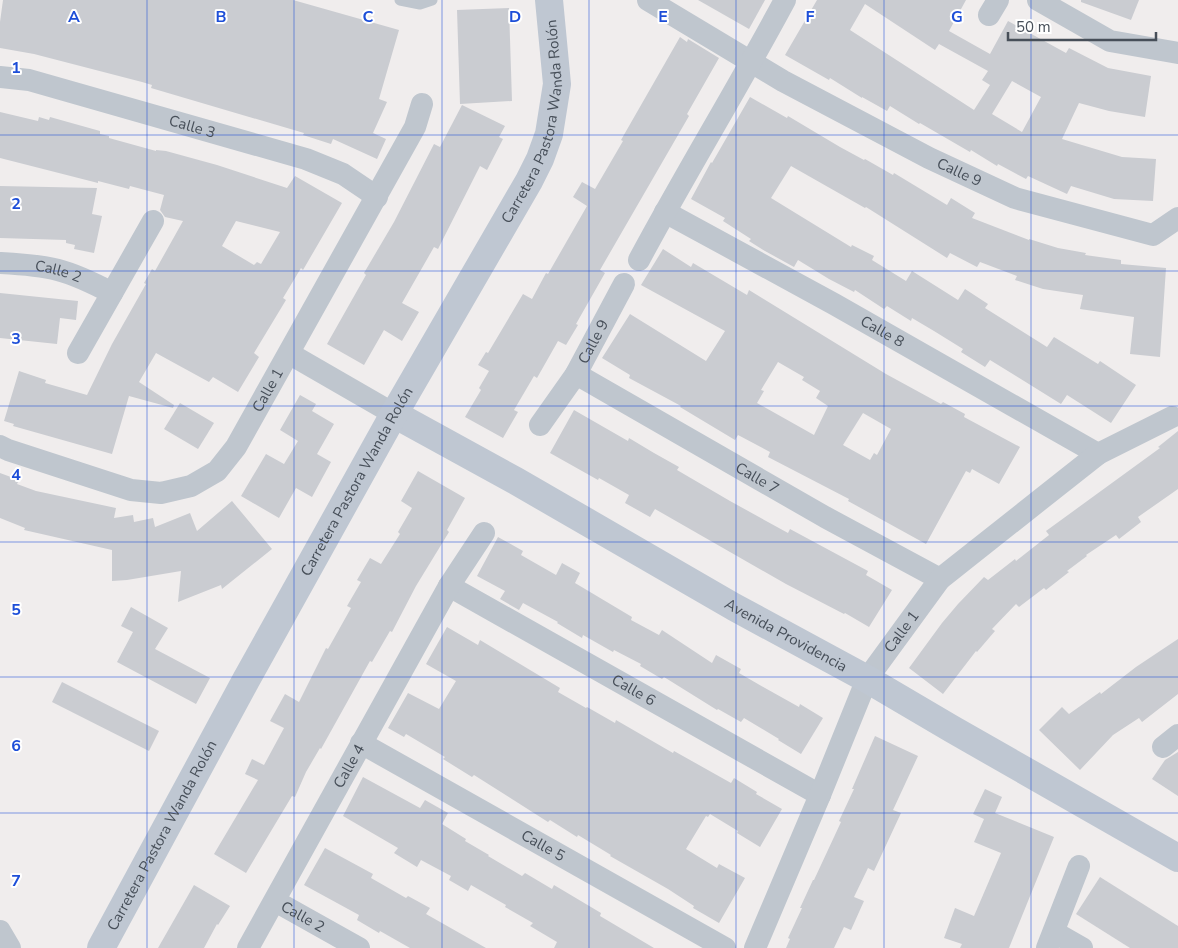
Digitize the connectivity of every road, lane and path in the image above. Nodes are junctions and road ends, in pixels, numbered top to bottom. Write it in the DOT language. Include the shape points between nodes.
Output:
graph roads {
  1 [pos="400,0"];
  2 [pos="432,0"];
  3 [pos="549,0"];
  4 [pos="648,0"];
  5 [pos="785,0"];
  6 [pos="1038,0"];
  7 [pos="1178,53"];
  8 [pos="753,61"];
  9 [pos="0,77"];
  10 [pos="422,104"];
  11 [pos="377,197"];
  12 [pos="665,212"];
  13 [pos="1178,218"];
  14 [pos="153,220"];
  15 [pos="639,260"];
  16 [pos="0,263"];
  17 [pos="624,284"];
  18 [pos="112,293"];
  19 [pos="78,353"];
  20 [pos="290,354"];
  21 [pos="576,374"];
  22 [pos="394,414"];
  23 [pos="1172,417"];
  24 [pos="540,425"];
  25 [pos="0,446"];
  26 [pos="1098,454"];
  27 [pos="484,533"];
  28 [pos="940,579"];
  29 [pos="449,586"];
  30 [pos="866,679"];
  31 [pos="361,743"];
  32 [pos="820,795"];
  33 [pos="1178,858"];
  34 [pos="1079,866"];
  35 [pos="275,901"];
  36 [pos="0,931"];
  37 [pos="1051,940"];
  38 [pos="10,948"];
  39 [pos="101,948"];
  40 [pos="248,948"];
  41 [pos="358,948"];
  42 [pos="725,948"];
  43 [pos="755,948"];
  44 [pos="1082,948"];
  1 -- 2 [label="lane" via="420,4"];
  3 -- 22 [label="street, Carretera Pastora Wanda Rolón" via="558,84 549,134 540,159"];
  4 -- 8 [label="street, Calle 9"];
  5 -- 8 [label="street"];
  6 -- 7 [label="street" via="1110,41"];
  8 -- 12 [label="street"];
  8 -- 13 [label="street, Calle 9" via="783,81 929,158 1015,198 1153,235"];
  9 -- 11 [label="street, Calle 3" via="29,80 306,159 343,174"];
  10 -- 11 [label="street, Calle 1" via="416,127"];
  11 -- 20 [label="street, Calle 1"];
  12 -- 15 [label="street"];
  12 -- 26 [label="street, Calle 8"];
  14 -- 18 [label="street"];
  16 -- 18 [label="street, Calle 2" via="58,270"];
  17 -- 21 [label="street, Calle 9"];
  18 -- 19 [label="street"];
  20 -- 22 [label="street"];
  20 -- 25 [label="street, Calle 1" via="236,448 216,471 190,486 161,493 131,490"];
  21 -- 24 [label="street, Calle 9"];
  21 -- 28 [label="street, Calle 7"];
  22 -- 30 [label="street, Avenida Providencia"];
  22 -- 39 [label="street, Carretera Pastora Wanda Rolón"];
  23 -- 26 [label="street, Calle 1"];
  26 -- 28 [label="street, Calle 1"];
  27 -- 29 [label="street, Calle 4"];
  28 -- 30 [label="street, Calle 1"];
  29 -- 31 [label="street, Calle 4"];
  29 -- 32 [label="street, Calle 6"];
  30 -- 32 [label="street, Calle 1"];
  30 -- 33 [label="street, Avenida Providencia"];
  31 -- 35 [label="street, Calle 4"];
  31 -- 42 [label="street, Calle 5"];
  32 -- 43 [label="street, Calle 1"];
  34 -- 37 [label="street"];
  35 -- 40 [label="street, Calle 4"];
  35 -- 41 [label="street, Calle 2"];
  36 -- 38 [label="street"];
  37 -- 44 [label="street"];
}
